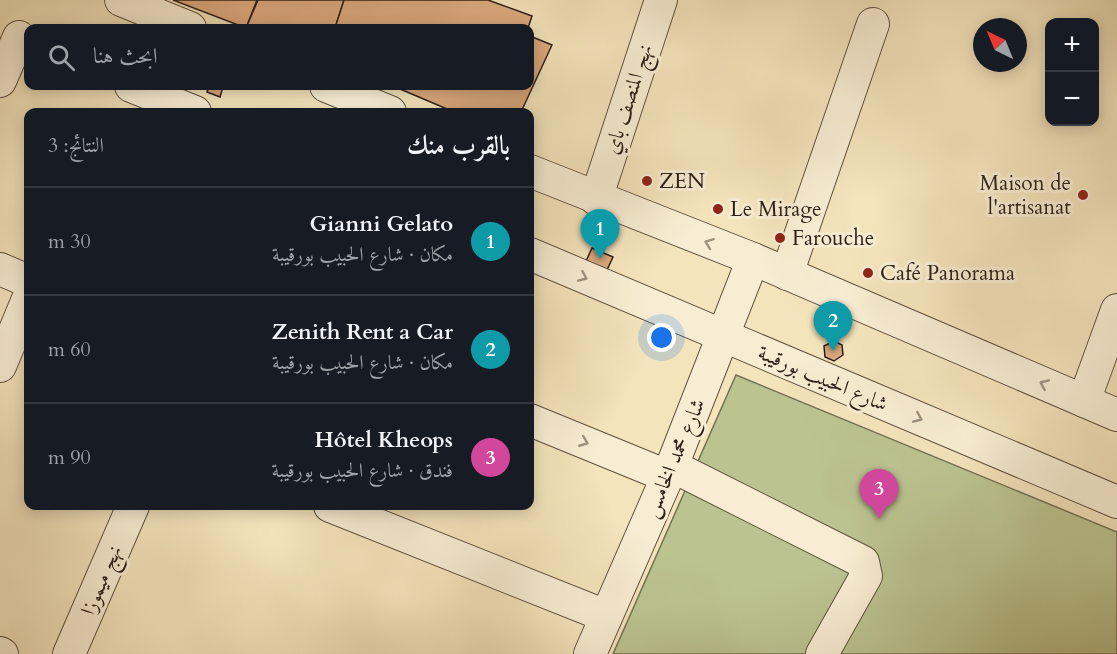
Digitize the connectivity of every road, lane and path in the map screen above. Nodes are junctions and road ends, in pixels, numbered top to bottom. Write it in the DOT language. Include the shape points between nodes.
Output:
graph roads {
  1 [pos="122,0"];
  2 [pos="661,0"];
  3 [pos="180,24"];
  4 [pos="873,24"];
  5 [pos="16,36"];
  6 [pos="0,81"];
  7 [pos="141,90"];
  8 [pos="336,90"];
  9 [pos="185,108"];
  10 [pos="380,108"];
  11 [pos="534,173"];
  12 [pos="596,199"];
  13 [pos="534,256"];
  14 [pos="753,259"];
  15 [pos="0,269"];
  16 [pos="787,274"];
  17 [pos="24,279"];
  18 [pos="24,309"];
  19 [pos="1117,310"];
  20 [pos="724,336"];
  21 [pos="0,366"];
  22 [pos="1084,401"];
  23 [pos="1117,415"];
  24 [pos="534,421"];
  25 [pos="670,471"];
  26 [pos="1117,502"];
  27 [pos="131,510"];
  28 [pos="340,510"];
  29 [pos="606,616"];
  30 [pos="69,654"];
  31 [pos="590,654"];
  32 [pos="822,654"];
  1 -- 3 [label="street"];
  2 -- 12 [label="street, نهج المنصف باي"];
  4 -- 16 [label="street"];
  5 -- 6 [label="street"];
  7 -- 9 [label="street"];
  8 -- 10 [label="street"];
  11 -- 12 [label="street"];
  14 -- 12 [label="street, one-way"];
  13 -- 20 [label="street, شارع الحبيب بورقيبة, one-way"];
  14 -- 16 [label="street"];
  14 -- 20 [label="street, شارع محمد الخامس"];
  15 -- 17 [label="street"];
  22 -- 16 [label="street, one-way"];
  18 -- 21 [label="street"];
  19 -- 22 [label="street"];
  20 -- 25 [label="street, شارع محمد الخامس"];
  20 -- 26 [label="street, شارع الحبيب بورقيبة, one-way"];
  22 -- 23 [label="street"];
  24 -- 25 [label="street, one-way"];
  25 -- 29 [label="street, شارع محمد الخامس"];
  25 -- 32 [label="street" via="863,562 866,576"];
  27 -- 30 [label="street, نهج ميموزا"];
  28 -- 29 [label="street"];
  29 -- 31 [label="street, شارع محمد الخامس"];
}
